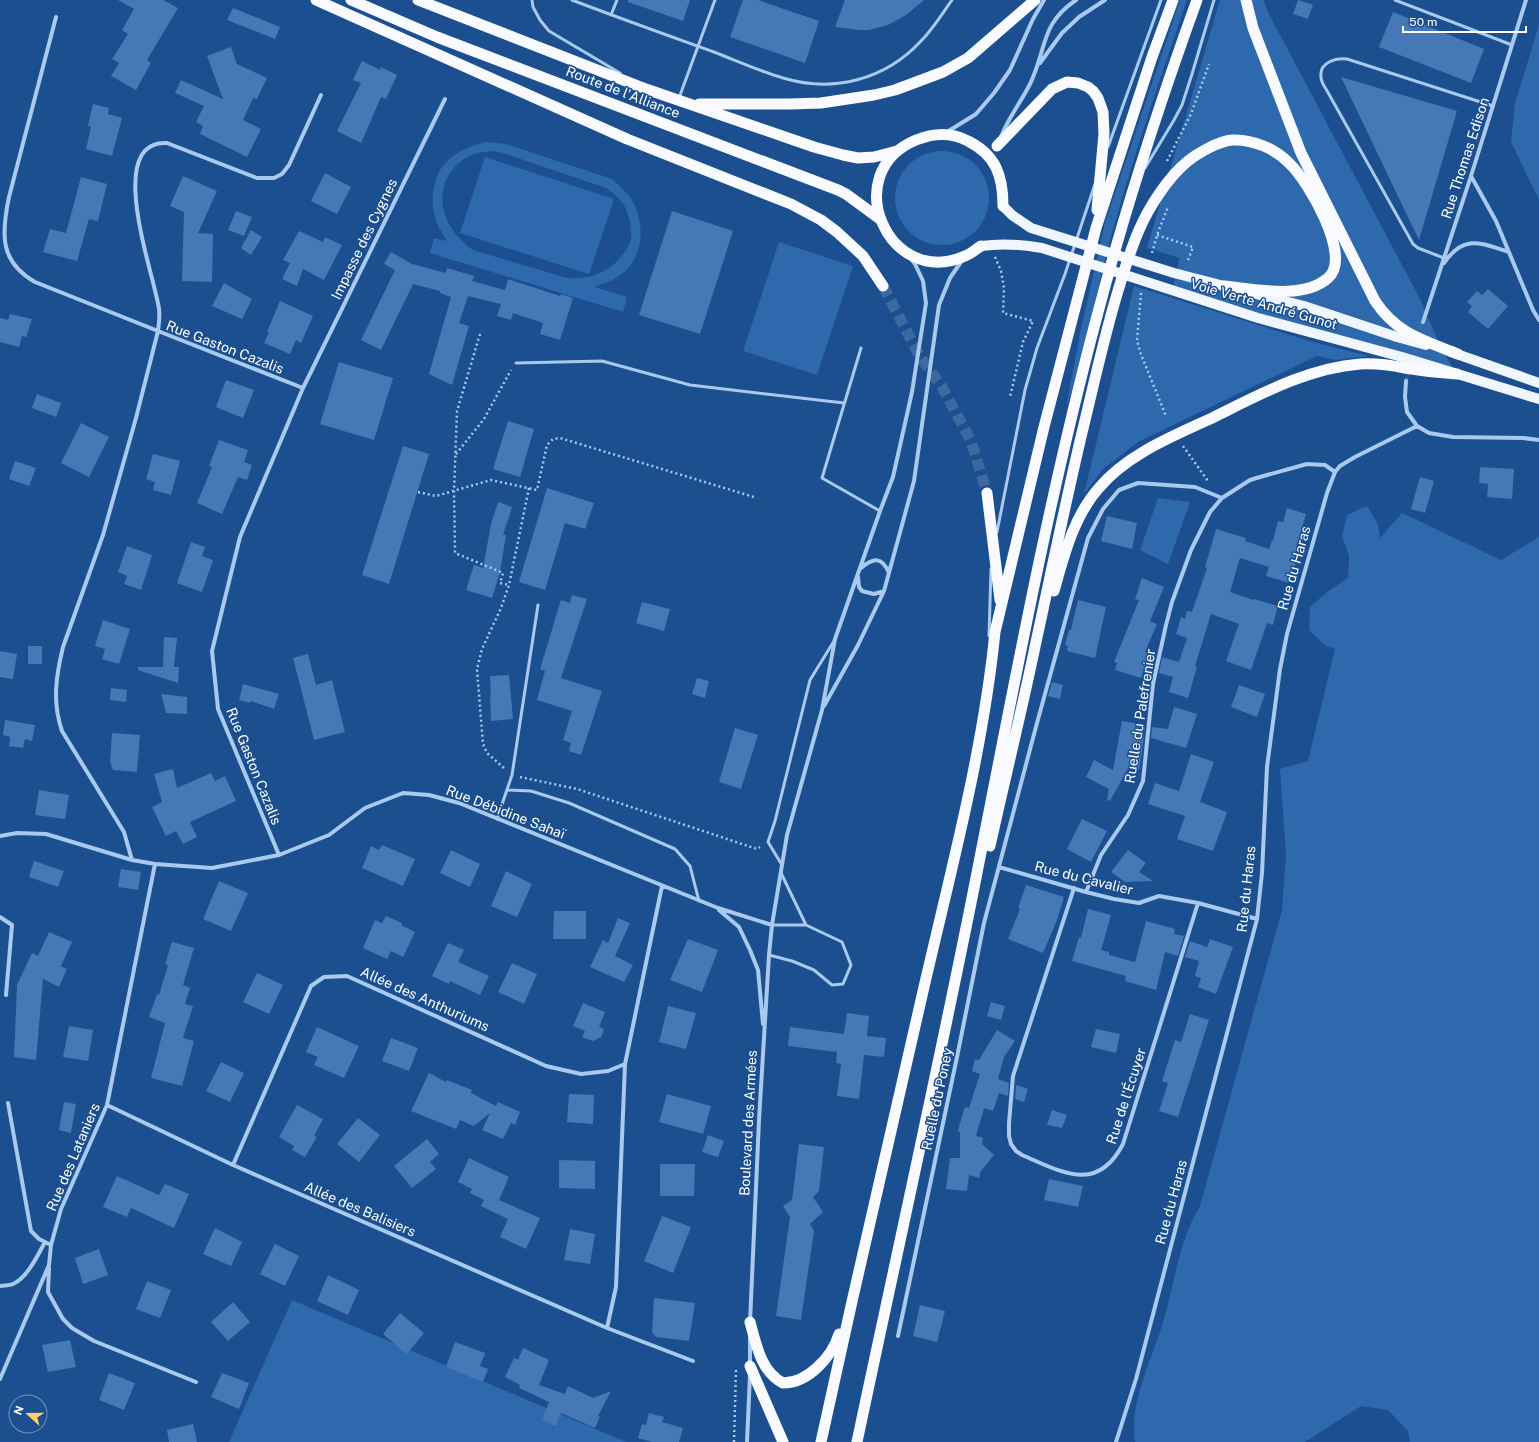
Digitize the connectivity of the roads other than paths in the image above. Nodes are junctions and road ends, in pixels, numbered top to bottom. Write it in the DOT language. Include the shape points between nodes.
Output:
graph roads {
  1 [pos="316,0"];
  2 [pos="350,0"];
  3 [pos="418,0"];
  4 [pos="532,0"];
  5 [pos="572,0"];
  6 [pos="617,0"];
  7 [pos="715,0"];
  8 [pos="952,0"];
  9 [pos="1035,0"];
  10 [pos="1044,0"];
  11 [pos="1076,0"];
  12 [pos="1105,0"];
  13 [pos="1161,0"];
  14 [pos="1173,0"];
  15 [pos="1197,0"];
  16 [pos="1214,0"];
  17 [pos="1246,0"];
  18 [pos="1395,0"];
  19 [pos="1526,0"];
  20 [pos="611,15"];
  21 [pos="56,17"];
  22 [pos="1512,45"];
  23 [pos="697,46"];
  24 [pos="1038,65"];
  25 [pos="646,89"];
  26 [pos="322,95"];
  27 [pos="445,99"];
  28 [pos="678,99"];
  29 [pos="692,104"];
  30 [pos="1493,106"];
  31 [pos="943,134"];
  32 [pos="997,146"];
  33 [pos="897,151"];
  34 [pos="992,161"];
  35 [pos="1101,166"];
  36 [pos="1471,176"];
  37 [pos="1136,182"];
  38 [pos="1003,206"];
  39 [pos="880,219"];
  40 [pos="1096,228"];
  41 [pos="981,246"];
  42 [pos="904,251"];
  43 [pos="1509,252"];
  44 [pos="965,256"];
  45 [pos="1444,258"];
  46 [pos="1441,268"];
  47 [pos="883,286"];
  48 [pos="1224,286"];
  49 [pos="1539,320"];
  50 [pos="1423,322"];
  51 [pos="158,331"];
  52 [pos="861,348"];
  53 [pos="1458,354"];
  54 [pos="516,363"];
  55 [pos="1457,374"];
  56 [pos="1406,381"];
  57 [pos="1539,383"];
  58 [pos="303,388"];
  59 [pos="1539,399"];
  60 [pos="844,403"];
  61 [pos="1417,426"];
  62 [pos="1539,440"];
  63 [pos="1335,472"];
  64 [pos="987,493"];
  65 [pos="1222,498"];
  66 [pos="880,511"];
  67 [pos="993,548"];
  68 [pos="861,568"];
  69 [pos="889,573"];
  70 [pos="858,575"];
  71 [pos="884,591"];
  72 [pos="538,605"];
  73 [pos="1000,607"];
  74 [pos="835,639"];
  75 [pos="1036,643"];
  76 [pos="988,690"];
  77 [pos="822,710"];
  78 [pos="507,790"];
  79 [pos="497,819"];
  80 [pos="0,836"];
  81 [pos="278,855"];
  82 [pos="132,860"];
  83 [pos="155,864"];
  84 [pos="782,866"];
  85 [pos="999,867"];
  86 [pos="781,873"];
  87 [pos="662,886"];
  88 [pos="1074,888"];
  89 [pos="1086,892"];
  90 [pos="699,901"];
  91 [pos="1198,903"];
  92 [pos="718,908"];
  93 [pos="0,917"];
  94 [pos="1257,919"];
  95 [pos="772,925"];
  96 [pos="806,925"];
  97 [pos="963,944"];
  98 [pos="769,955"];
  99 [pos="6,995"];
  100 [pos="764,1038"];
  101 [pos="625,1064"];
  102 [pos="8,1103"];
  103 [pos="107,1105"];
  104 [pos="233,1165"];
  105 [pos="45,1242"];
  106 [pos="51,1245"];
  107 [pos="49,1265"];
  108 [pos="0,1286"];
  109 [pos="854,1292"];
  110 [pos="750,1322"];
  111 [pos="607,1328"];
  112 [pos="898,1336"];
  113 [pos="693,1362"];
  114 [pos="750,1366"];
  115 [pos="0,1379"];
  116 [pos="196,1382"];
  117 [pos="747,1442"];
  118 [pos="783,1442"];
  119 [pos="821,1442"];
  120 [pos="856,1442"];
  121 [pos="1116,1442"];
  1 -- 47 [label="highway" via="627,139 791,204 837,232 863,256"];
  2 -- 39 [label="highway, Route de l'Alliance" via="437,37 838,190"];
  3 -- 25 [label="highway, Route de l'Alliance"];
  4 -- 25 [label="lane" via="540,20 549,30"];
  5 -- 20 [label="lane"];
  6 -- 20 [label="lane"];
  7 -- 23 [label="lane"];
  8 -- 23 [label="lane" via="928,34 909,53 878,72 853,81 822,85 790,80"];
  9 -- 29 [label="highway" via="968,58 942,72 895,90 821,103"];
  10 -- 31 [label="street" via="1010,70 994,93 976,114"];
  11 -- 24 [label="street" via="1060,12 1051,24"];
  12 -- 24 [label="street" via="1079,17 1062,33"];
  13 -- 35 [label="lane"];
  14 -- 40 [label="highway"];
  15 -- 37 [label="highway" via="1170,74"];
  16 -- 37 [label="lane" via="1182,105"];
  17 -- 53 [label="highway" via="1253,28 1301,153 1375,301 1401,329"];
  18 -- 22 [label="lane"];
  19 -- 22 [label="street, Rue Thomas Edison"];
  20 -- 23 [label="lane"];
  21 -- 51 [label="street" via="8,197 4,234 6,254 17,270 35,282"];
  22 -- 30 [label="street, Rue Thomas Edison"];
  23 -- 28 [label="lane"];
  24 -- 32 [label="street"];
  25 -- 28 [label="highway, Route de l'Alliance"];
  26 -- 51 [label="street" via="289,165 282,174 274,178 257,178 167,143 153,145 142,153 136,169 135,189 140,228 159,309"];
  27 -- 58 [label="street, Impasse des Cygnes"];
  28 -- 29 [label="highway, Route de l'Alliance"];
  29 -- 33 [label="highway, Route de l'Alliance" via="843,156 874,157"];
  30 -- 36 [label="street, Rue Thomas Edison"];
  30 -- 45 [label="lane" via="1347,59 1332,60 1322,70 1321,79 1326,90 1413,244"];
  31 -- 33 [label="highway" via="927,135"];
  31 -- 34 [label="highway" via="961,137 976,145"];
  32 -- 34 [label="street"];
  32 -- 35 [label="highway" via="1052,89 1067,82 1078,83 1093,91 1103,112"];
  33 -- 39 [label="highway" via="885,165 878,182 876,201"];
  34 -- 38 [label="highway" via="1003,189"];
  35 -- 40 [label="highway"];
  35 -- 67 [label="lane" via="1036,348"];
  36 -- 43 [label="street" via="1496,221"];
  36 -- 45 [label="street, Rue Thomas Edison"];
  37 -- 97 [label="highway" via="1096,318 1064,449 1034,586"];
  38 -- 48 [label="main road, Voie Verte André Gunot" via="1031,228"];
  39 -- 42 [label="highway" via="887,234"];
  40 -- 73 [label="highway"];
  41 -- 44 [label="highway"];
  41 -- 55 [label="main road, Voie Verte André Gunot" via="1010,243 1042,248 1258,318"];
  42 -- 44 [label="highway" via="921,259 937,262"];
  42 -- 66 [label="street" via="915,264 923,281 926,303 912,392 897,462"];
  43 -- 46 [label="street" via="1477,243 1462,245"];
  43 -- 49 [label="street"];
  44 -- 69 [label="street" via="950,278 939,305 914,481"];
  45 -- 46 [label="street, Rue Thomas Edison"];
  46 -- 50 [label="street, Rue Thomas Edison"];
  48 -- 53 [label="main road, Voie Verte André Gunot" via="1304,306"];
  48 -- 75 [label="highway" via="1278,291 1311,288 1330,277 1336,264 1336,251 1330,231 1307,186 1291,164 1257,143 1231,140 1212,146 1188,161 1168,182 1145,218 1130,251 1106,334 1064,509"];
  51 -- 58 [label="street, Rue Gaston Cazalis"];
  51 -- 82 [label="street, Rue Gaston Cazalis" via="103,535 63,647 55,696 62,731 124,832"];
  52 -- 60 [label="lane"];
  53 -- 57 [label="main road, Voie Verte André Gunot"];
  54 -- 60 [label="lane" via="602,361 690,385"];
  55 -- 59 [label="main road, Voie Verte André Gunot"];
  55 -- 75 [label="highway" via="1371,363 1349,365 1312,374 1255,397 1143,453 1113,474 1081,512"];
  56 -- 61 [label="street" via="1407,412"];
  58 -- 81 [label="street, Rue Gaston Cazalis" via="240,537 212,650 218,709"];
  60 -- 66 [label="lane" via="822,478"];
  61 -- 62 [label="street" via="1429,433 1453,437"];
  61 -- 63 [label="street, Rue du Haras" via="1355,456"];
  63 -- 65 [label="street, Ruelle du Palefrenier" via="1325,465 1307,464 1250,480"];
  63 -- 94 [label="street, Rue du Haras" via="1291,620 1280,669 1267,767 1262,874"];
  64 -- 67 [label="highway"];
  65 -- 85 [label="street, Ruelle du Poney" via="1196,488 1138,483 1119,490 1103,509 1088,538"];
  65 -- 89 [label="street, Ruelle du Palefrenier" via="1210,512 1196,538 1172,602 1153,684 1146,766 1141,786 1128,815 1101,854"];
  66 -- 68 [label="street"];
  67 -- 73 [label="highway"];
  67 -- 76 [label="lane"];
  68 -- 69 [label="street" via="870,561 879,561"];
  68 -- 70 [label="street"];
  69 -- 71 [label="street"];
  70 -- 71 [label="street" via="859,587 862,590 874,594"];
  70 -- 74 [label="street"];
  71 -- 77 [label="street"];
  72 -- 78 [label="lane" via="512,775"];
  73 -- 76 [label="highway"];
  74 -- 77 [label="street"];
  74 -- 84 [label="lane" via="810,680 768,842"];
  75 -- 97 [label="highway" via="971,930"];
  76 -- 109 [label="highway" via="974,769"];
  77 -- 84 [label="street, Boulevard des Armées" via="787,836"];
  78 -- 79 [label="lane"];
  78 -- 90 [label="lane" via="531,791 569,803 675,849 690,866"];
  79 -- 81 [label="street, Rue Débidine Sahaï" via="430,795 403,793 365,808 329,835"];
  79 -- 87 [label="street, Rue Débidine Sahaï"];
  80 -- 82 [label="street, Rue Débidine Sahaï" via="16,833 46,834"];
  81 -- 83 [label="street, Rue Débidine Sahaï" via="212,868"];
  82 -- 83 [label="street, Rue Débidine Sahaï"];
  83 -- 103 [label="street, Rue des Lataniers"];
  84 -- 86 [label="street, Boulevard des Armées"];
  85 -- 88 [label="street, Rue du Cavalier"];
  85 -- 112 [label="street, Ruelle du Poney" via="984,923"];
  86 -- 95 [label="street, Boulevard des Armées"];
  86 -- 96 [label="lane"];
  87 -- 90 [label="street, Rue Débidine Sahaï"];
  87 -- 101 [label="street"];
  88 -- 89 [label="street, Rue du Cavalier"];
  88 -- 91 [label="street, Rue de l'Écuyer" via="1013,1076 1009,1123 1009,1136 1016,1151 1072,1175 1089,1174 1103,1168 1112,1162 1124,1144"];
  89 -- 91 [label="street, Rue du Cavalier" via="1139,903 1159,896"];
  90 -- 92 [label="street, Rue Débidine Sahaï"];
  91 -- 94 [label="street, Rue du Cavalier"];
  92 -- 95 [label="street, Rue Débidine Sahaï"];
  92 -- 100 [label="street" via="739,927 758,970"];
  93 -- 99 [label="street" via="12,925"];
  94 -- 121 [label="street, Rue du Haras" via="1140,1363"];
  95 -- 96 [label="lane"];
  95 -- 98 [label="street, Boulevard des Armées"];
  96 -- 98 [label="lane" via="842,942 851,964 843,984 832,985 814,970 792,960"];
  97 -- 120 [label="highway"];
  98 -- 100 [label="street, Boulevard des Armées"];
  100 -- 110 [label="street, Boulevard des Armées"];
  101 -- 104 [label="street, Allée des Anthuriums" via="608,1071 581,1074 546,1066 347,976 324,977 311,986"];
  101 -- 111 [label="street" via="616,1287"];
  102 -- 105 [label="street" via="31,1231"];
  103 -- 104 [label="street, Allée des Balisiers"];
  103 -- 106 [label="street, Rue des Lataniers" via="61,1209"];
  104 -- 111 [label="street, Allée des Balisiers"];
  105 -- 106 [label="street"];
  105 -- 108 [label="street" via="24,1274 12,1284"];
  106 -- 107 [label="street, Rue des Lataniers"];
  107 -- 115 [label="street, Rue des Lataniers"];
  107 -- 116 [label="street" via="48,1292 72,1328 94,1341"];
  109 -- 110 [label="highway" via="833,1348 818,1366 795,1382 783,1383 772,1376 758,1351"];
  109 -- 119 [label="highway"];
  110 -- 114 [label="street, Boulevard des Armées"];
  111 -- 113 [label="street, Allée des Balisiers"];
  114 -- 117 [label="street, Boulevard des Armées"];
  114 -- 118 [label="highway"];
}
